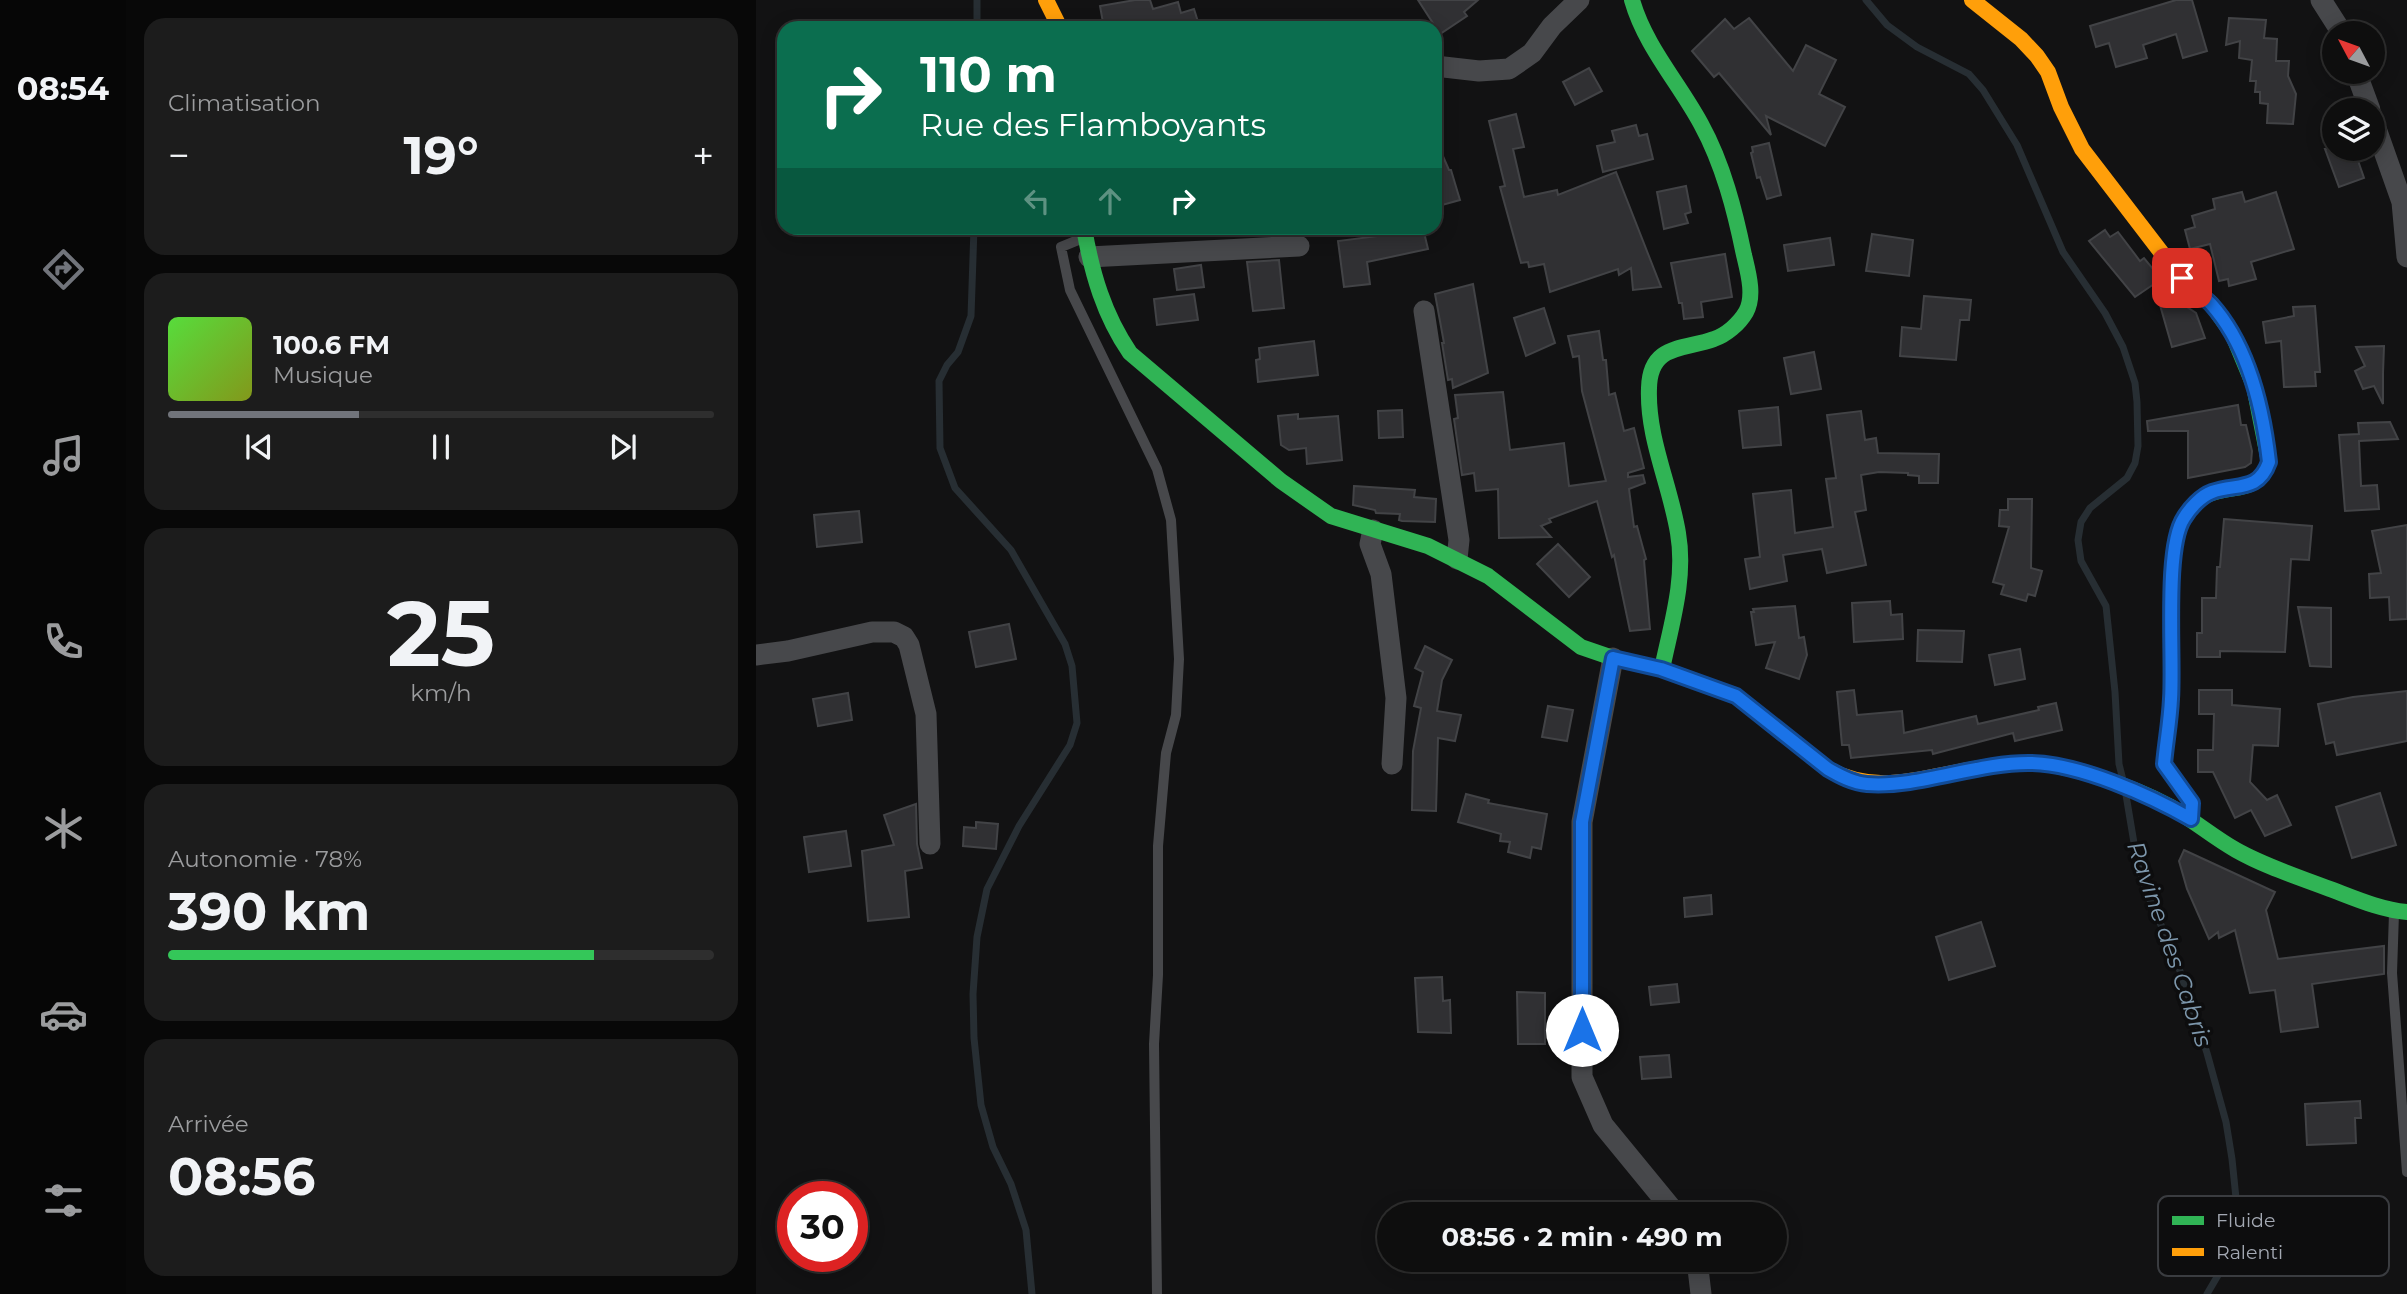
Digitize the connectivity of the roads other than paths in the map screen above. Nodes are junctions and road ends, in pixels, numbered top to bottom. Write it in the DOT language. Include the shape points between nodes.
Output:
graph roads {
  1 [pos="1046,0"];
  2 [pos="1579,0"];
  3 [pos="1632,0"];
  4 [pos="1972,0"];
  5 [pos="2321,0"];
  6 [pos="1056,21"];
  7 [pos="2334,21"];
  8 [pos="1442,67"];
  9 [pos="2385,154"];
  10 [pos="1086,240"];
  11 [pos="1299,246"];
  12 [pos="2407,257"];
  13 [pos="1424,311"];
  14 [pos="1373,530"];
  15 [pos="1457,559"];
  16 [pos="756,654"];
  17 [pos="1613,658"];
  18 [pos="1661,669"];
  19 [pos="1392,764"];
  20 [pos="2191,819"];
  21 [pos="930,844"];
  22 [pos="2400,911"];
  23 [pos="2407,1172"];
  24 [pos="1666,1202"];
  25 [pos="1699,1272"];
  26 [pos="1157,1294"];
  27 [pos="1701,1294"];
  1 -- 6 [label="street"];
  2 -- 8 [label="street" via="1532,53 1509,69"];
  3 -- 18 [label="street" via="1638,22 1709,140 1725,183 1751,287 1749,306 1737,324 1719,337 1670,349 1654,366 1649,382 1653,427 1679,534 1681,565"];
  4 -- 20 [label="street" via="2021,39 2049,72 2082,149 2171,265 2194,292 2210,302 2232,333 2254,386 2268,449 2265,474 2245,487 2210,493 2193,505 2176,540 2171,700 2164,764 2192,803"];
  5 -- 7 [label="street"];
  9 -- 12 [label="street" via="2402,202"];
  10 -- 11 [label="street"];
  10 -- 14 [label="street" via="1099,295 1130,353 1291,489 1331,516"];
  10 -- 26 [label="lane" via="1061,247 1070,290 1157,469 1172,533 1179,659 1158,846 1154,1044"];
  13 -- 15 [label="street" via="1459,540"];
  14 -- 15 [label="street"];
  14 -- 19 [label="street" via="1370,544 1381,574 1396,698"];
  15 -- 17 [label="street" via="1488,576 1581,647"];
  16 -- 21 [label="street" via="872,632 904,637 926,714"];
  17 -- 18 [label="street"];
  17 -- 24 [label="street" via="1582,822 1582,1077 1603,1125"];
  18 -- 20 [label="street" via="1736,696 1844,778 1866,784 1895,783 2033,763 2109,782"];
  20 -- 22 [label="street" via="2263,864"];
  22 -- 23 [label="lane" via="2392,973"];
  25 -- 27 [label="street"];
}
